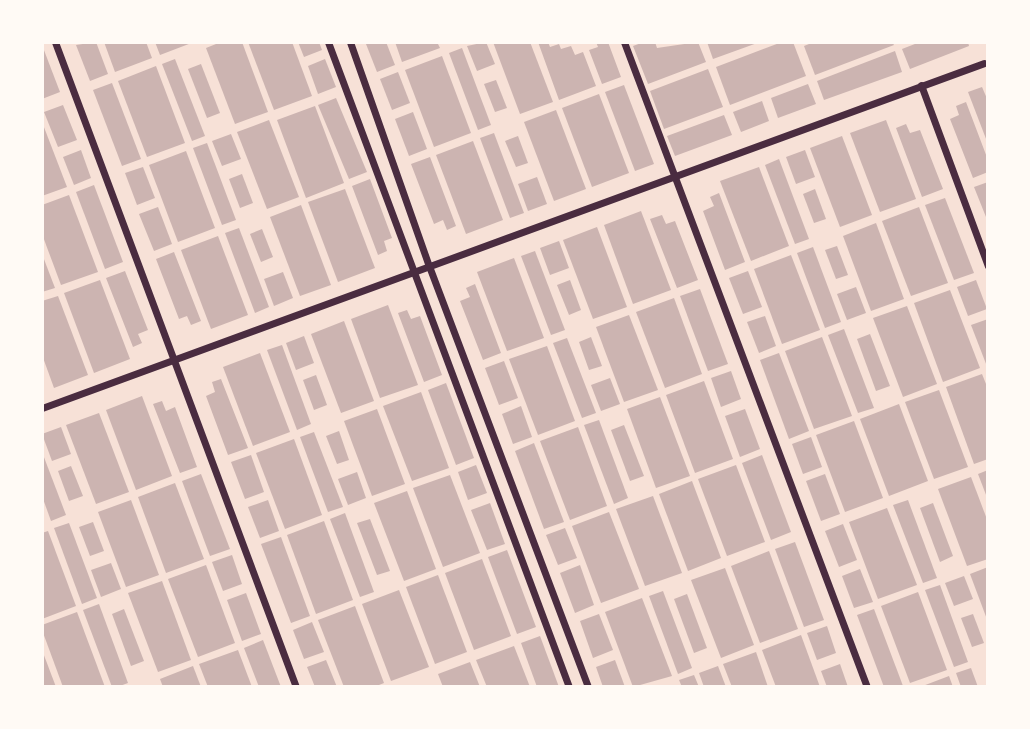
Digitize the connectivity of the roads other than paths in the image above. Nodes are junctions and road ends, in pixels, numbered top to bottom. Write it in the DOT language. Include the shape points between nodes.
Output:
graph roads {
  1 [pos="55,42"];
  2 [pos="328,42"];
  3 [pos="350,42"];
  4 [pos="624,42"];
  5 [pos="984,63"];
  6 [pos="921,85"];
  7 [pos="676,176"];
  8 [pos="429,266"];
  9 [pos="988,266"];
  10 [pos="412,272"];
  11 [pos="173,360"];
  12 [pos="42,408"];
  13 [pos="296,687"];
  14 [pos="569,687"];
  15 [pos="588,687"];
  16 [pos="867,687"];
  1 -- 11 [label="street"];
  2 -- 10 [label="street"];
  3 -- 8 [label="street"];
  4 -- 7 [label="street"];
  5 -- 6 [label="street"];
  6 -- 7 [label="street"];
  6 -- 9 [label="street"];
  7 -- 8 [label="street"];
  7 -- 16 [label="street"];
  8 -- 10 [label="street"];
  8 -- 15 [label="street"];
  10 -- 11 [label="street"];
  10 -- 14 [label="street"];
  11 -- 12 [label="street"];
  11 -- 13 [label="street"];
}
